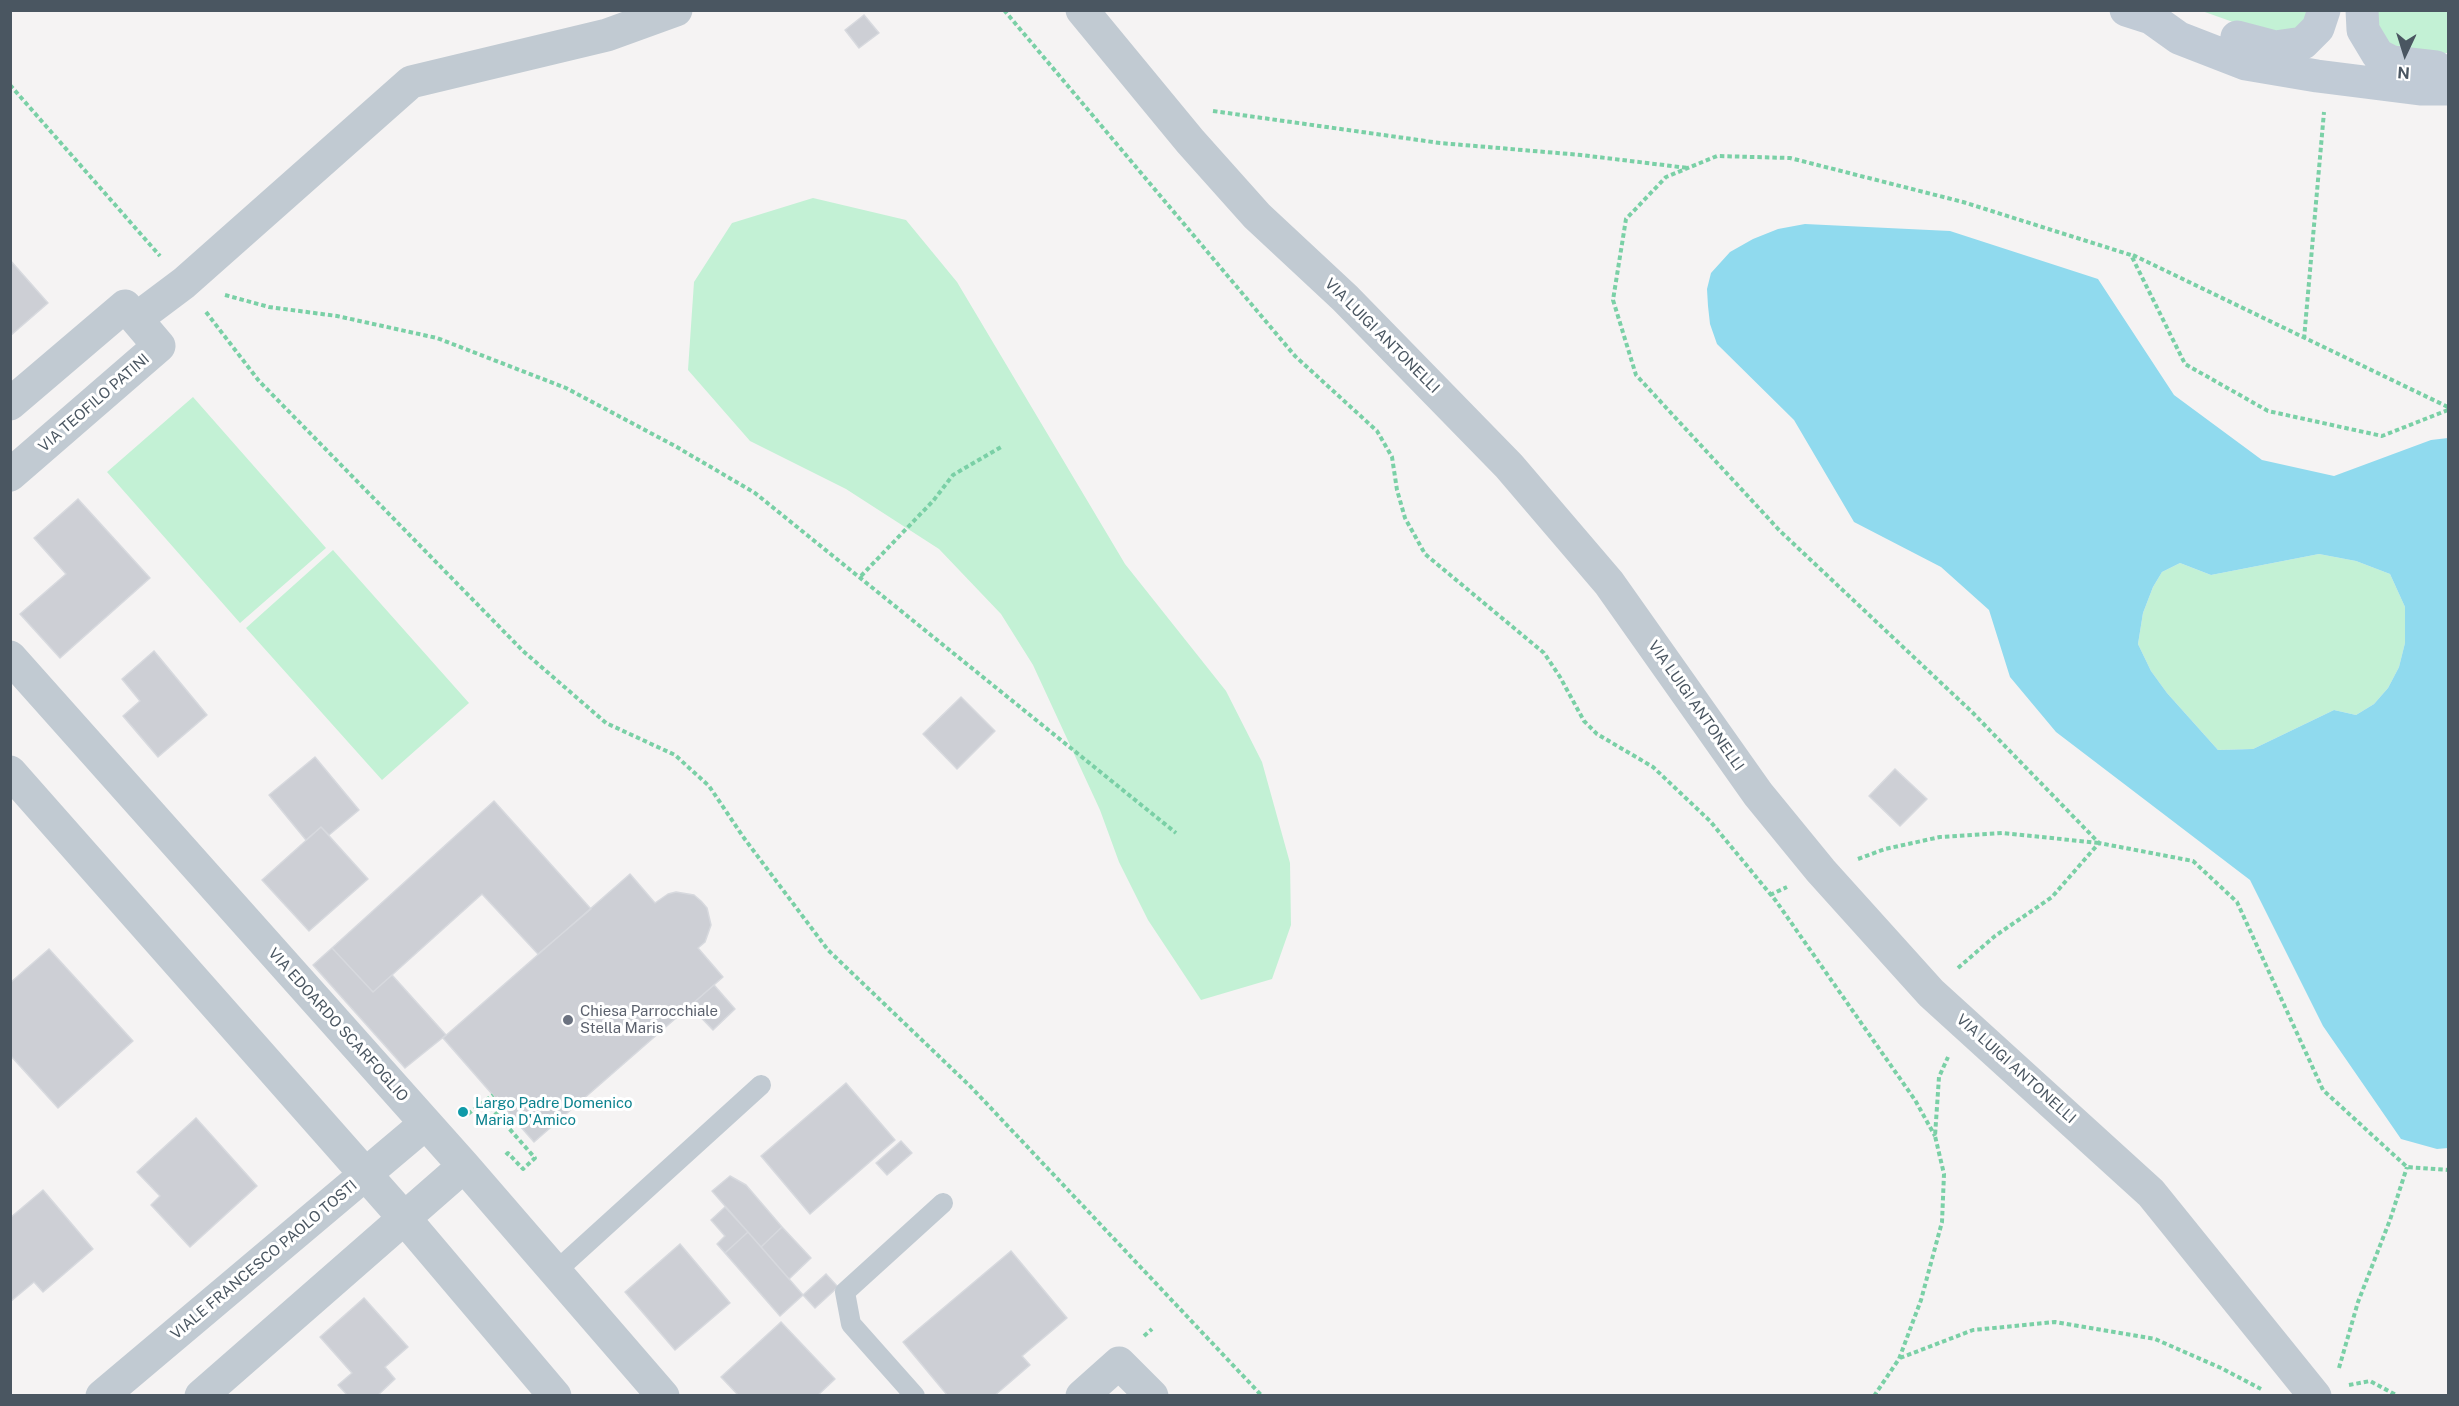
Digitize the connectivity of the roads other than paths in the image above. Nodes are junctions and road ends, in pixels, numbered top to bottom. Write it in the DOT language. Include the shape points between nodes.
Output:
graph roads {
  1 [pos="676,10"];
  2 [pos="1082,10"];
  3 [pos="2324,10"];
  4 [pos="2362,10"];
  5 [pos="2139,14"];
  6 [pos="2448,67"];
  7 [pos="2448,88"];
  8 [pos="136,319"];
  9 [pos="10,404"];
  10 [pos="10,475"];
  11 [pos="10,657"];
  12 [pos="10,772"];
  13 [pos="761,1085"];
  14 [pos="425,1124"];
  15 [pos="464,1166"];
  16 [pos="366,1175"];
  17 [pos="943,1203"];
  18 [pos="405,1219"];
  19 [pos="555,1272"];
  20 [pos="2333,1386"];
  21 [pos="102,1395"];
  22 [pos="201,1395"];
  23 [pos="555,1395"];
  24 [pos="663,1395"];
  25 [pos="915,1395"];
  26 [pos="1082,1395"];
  27 [pos="1152,1395"];
  1 -- 8 [label="street" via="607,35 411,82 184,283"];
  2 -- 20 [label="street, VIA LUIGI ANTONELLI" via="1257,216 1345,298 1509,466 1609,582 1758,794 1931,993 2151,1193"];
  3 -- 5 [label="main road" via="2318,28 2303,43 2275,47 2183,19"];
  4 -- 6 [label="main road" via="2363,30 2378,55 2392,62"];
  5 -- 7 [label="main road" via="2179,38 2246,64 2420,89"];
  8 -- 9 [label="street" via="125,306"];
  8 -- 10 [label="street, VIA TEOFILO PATINI" via="159,346"];
  11 -- 14 [label="street, VIA EDOARDO SCARFOGLIO"];
  12 -- 16 [label="street"];
  13 -- 19 [label="lane"];
  14 -- 15 [label="street, VIA EDOARDO SCARFOGLIO"];
  14 -- 16 [label="street, VIALE FRANCESCO PAOLO TOSTI"];
  15 -- 18 [label="street"];
  15 -- 19 [label="street, VIA EDOARDO SCARFOGLIO"];
  16 -- 18 [label="street"];
  16 -- 21 [label="street, VIALE FRANCESCO PAOLO TOSTI"];
  17 -- 25 [label="lane" via="845,1292 851,1324"];
  18 -- 22 [label="street"];
  18 -- 23 [label="street"];
  19 -- 24 [label="street, VIA EDOARDO SCARFOGLIO"];
  26 -- 27 [label="street" via="1119,1363"];
}
